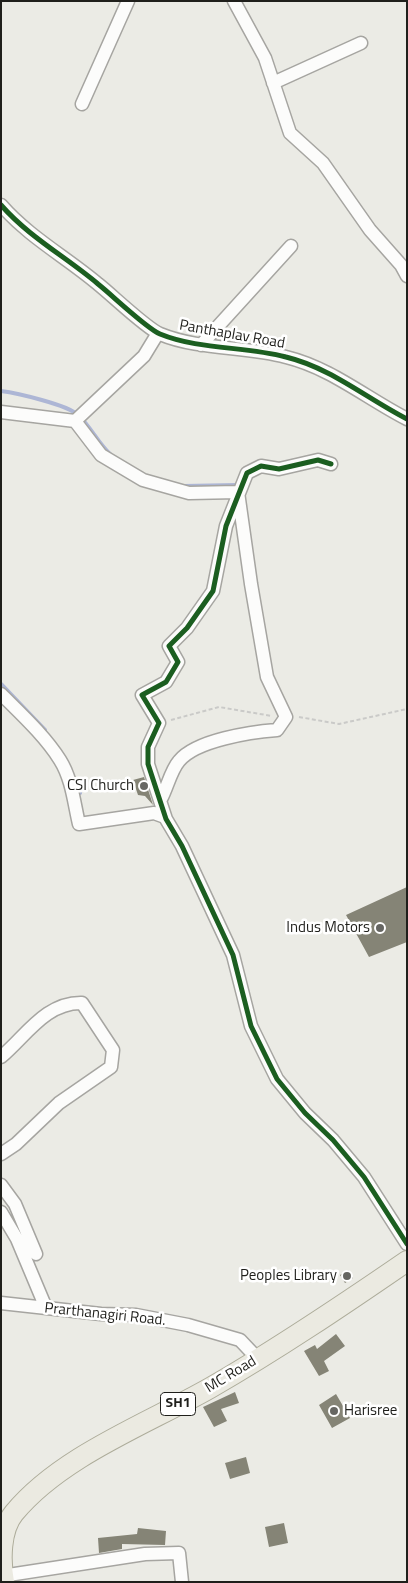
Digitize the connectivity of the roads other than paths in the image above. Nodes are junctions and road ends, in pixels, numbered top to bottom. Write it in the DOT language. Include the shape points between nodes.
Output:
graph roads {
  1 [pos="128,1"];
  2 [pos="234,1"];
  3 [pos="360,43"];
  4 [pos="273,83"];
  5 [pos="82,104"];
  6 [pos="1,205"];
  7 [pos="291,246"];
  8 [pos="407,276"];
  9 [pos="158,333"];
  10 [pos="201,345"];
  11 [pos="1,412"];
  12 [pos="407,419"];
  13 [pos="75,421"];
  14 [pos="331,464"];
  15 [pos="238,492"];
  16 [pos="1,694"];
  17 [pos="161,799"];
  18 [pos="165,817"];
  19 [pos="1,1057"];
  20 [pos="1,1154"];
  21 [pos="1,1185"];
  22 [pos="1,1212"];
  23 [pos="407,1244"];
  24 [pos="36,1254"];
  25 [pos="407,1261"];
  26 [pos="1,1303"];
  27 [pos="46,1308"];
  28 [pos="258,1359"];
  29 [pos="3,1579"];
  30 [pos="182,1582"];
  1 -- 5 [label="street"];
  2 -- 4 [label="street" via="265,58"];
  3 -- 4 [label="street"];
  4 -- 8 [label="street" via="290,133 323,163"];
  6 -- 9 [label="street" via="39,240 77,266"];
  7 -- 10 [label="street"];
  9 -- 10 [label="street, Panthaplav Road"];
  9 -- 13 [label="street, Panthaplav Road" via="144,356"];
  10 -- 12 [label="street, Panthaplav Road" via="287,357 336,375"];
  11 -- 13 [label="street"];
  13 -- 15 [label="street" via="101,455 143,480 189,493"];
  14 -- 15 [label="street" via="318,460 279,469 261,466 247,473"];
  15 -- 17 [label="street" via="226,526 213,591 187,628 169,646 178,662 166,682 142,695 159,723 148,747 148,764"];
  15 -- 17 [label="street" via="267,677 286,717 277,730 231,737 199,747 179,760"];
  16 -- 18 [label="street" via="61,761 72,788 78,824 154,813"];
  17 -- 18 [label="street"];
  18 -- 23 [label="street" via="219,922 233,955 250,1026 278,1079 364,1177"];
  19 -- 20 [label="street" via="34,1024 56,1007 72,1002 82,1003 113,1050 111,1067 59,1103"];
  21 -- 24 [label="street" via="15,1204"];
  22 -- 27 [label="street" via="17,1239"];
  25 -- 28 [label="main road, MC Road / SH1"];
  26 -- 27 [label="street, Prarthanagiri Road."];
  27 -- 28 [label="street, Prarthanagiri Road." via="136,1315 212,1331 240,1340"];
  28 -- 29 [label="main road, MC Road / SH1" via="55,1474 13,1514 4,1531 1,1548"];
  29 -- 30 [label="street" via="145,1554 179,1553"];
}
